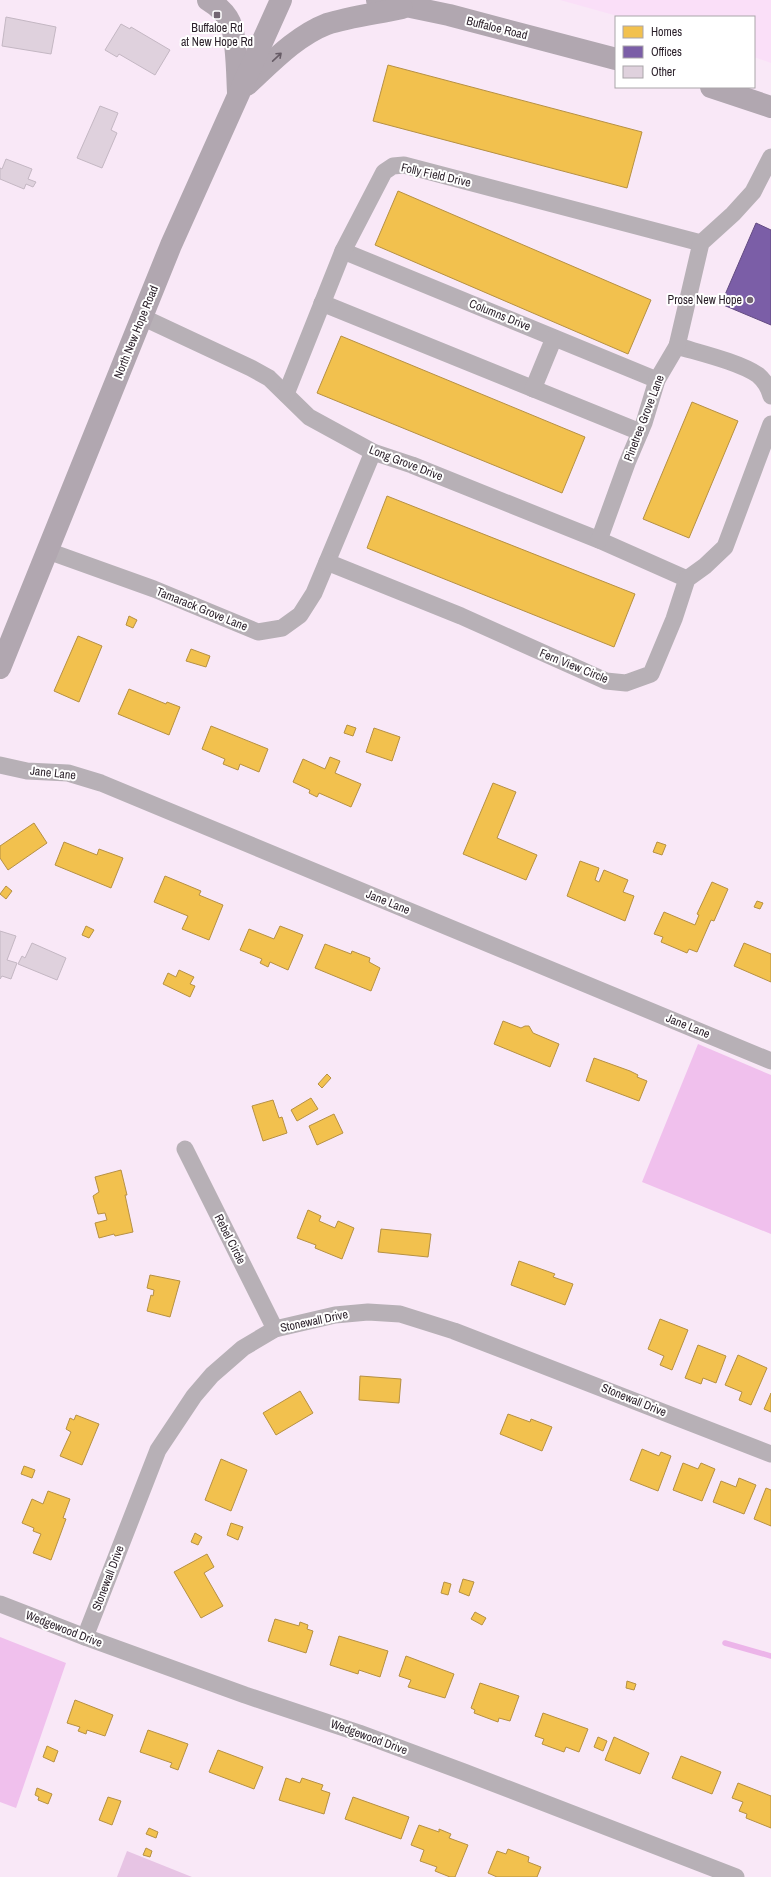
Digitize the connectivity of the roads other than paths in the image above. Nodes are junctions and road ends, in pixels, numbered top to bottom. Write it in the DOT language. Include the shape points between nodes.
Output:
graph roads {
  1 [pos="208,0"];
  2 [pos="281,0"];
  3 [pos="377,0"];
  4 [pos="406,4"];
  5 [pos="615,59"];
  6 [pos="714,88"];
  7 [pos="239,94"];
  8 [pos="771,107"];
  9 [pos="771,157"];
  10 [pos="701,243"];
  11 [pos="343,250"];
  12 [pos="322,303"];
  13 [pos="142,318"];
  14 [pos="554,338"];
  15 [pos="677,346"];
  16 [pos="657,380"];
  17 [pos="534,389"];
  18 [pos="286,394"];
  19 [pos="771,396"];
  20 [pos="771,424"];
  21 [pos="640,432"];
  22 [pos="373,452"];
  23 [pos="598,540"];
  24 [pos="48,551"];
  25 [pos="328,562"];
  26 [pos="687,579"];
  27 [pos="0,668"];
  28 [pos="0,765"];
  29 [pos="771,1061"];
  30 [pos="185,1149"];
  31 [pos="275,1329"];
  32 [pos="771,1454"];
  33 [pos="0,1604"];
  34 [pos="84,1637"];
  35 [pos="736,1877"];
  1 -- 7 [label="main road" via="227,17 232,28"];
  2 -- 7 [label="main road, North New Hope Road"];
  3 -- 4 [label="main road, Buffaloe Road"];
  4 -- 5 [label="main road, Buffaloe Road"];
  7 -- 4 [label="main road, one-way" via="281,53 314,30"];
  6 -- 8 [label="main road"];
  7 -- 13 [label="main road, North New Hope Road"];
  9 -- 10 [label="street" via="753,192"];
  10 -- 11 [label="street, Folly Field Drive" via="404,165 393,166 384,172"];
  10 -- 15 [label="street, Pinetree Grove Lane"];
  11 -- 12 [label="street, Folly Field Drive"];
  11 -- 14 [label="street, Columns Drive"];
  12 -- 17 [label="street"];
  12 -- 18 [label="street, Folly Field Drive"];
  13 -- 18 [label="street, Long Grove Drive" via="251,368 269,378"];
  13 -- 24 [label="main road, North New Hope Road"];
  14 -- 16 [label="street, Columns Drive"];
  14 -- 17 [label="street"];
  15 -- 16 [label="street, Pinetree Grove Lane"];
  15 -- 19 [label="street" via="728,362 758,376 768,386"];
  16 -- 21 [label="street, Pinetree Grove Lane"];
  17 -- 21 [label="street"];
  18 -- 22 [label="street, Long Grove Drive" via="309,417"];
  20 -- 26 [label="street" via="725,547"];
  21 -- 23 [label="street, Pinetree Grove Lane"];
  22 -- 23 [label="street, Long Grove Drive" via="412,465"];
  22 -- 25 [label="street, Tamarack Grove Lane"];
  23 -- 26 [label="street, Long Grove Drive"];
  24 -- 25 [label="street, Tamarack Grove Lane" via="154,589 258,632 282,628 300,615 314,593"];
  24 -- 27 [label="main road, North New Hope Road"];
  25 -- 26 [label="street, Fern View Circle" via="461,616 606,681 626,683 650,674 674,619"];
  28 -- 29 [label="street, Jane Lane" via="27,771 68,773 101,783"];
  30 -- 31 [label="street, Rebel Circle"];
  31 -- 32 [label="street, Stonewall Drive" via="335,1315 368,1312 400,1314 501,1347"];
  31 -- 34 [label="street, Stonewall Drive" via="243,1348 212,1375 173,1425 158,1450"];
  33 -- 34 [label="street, Wedgewood Drive"];
  34 -- 35 [label="street, Wedgewood Drive" via="394,1746 572,1812"];
}
